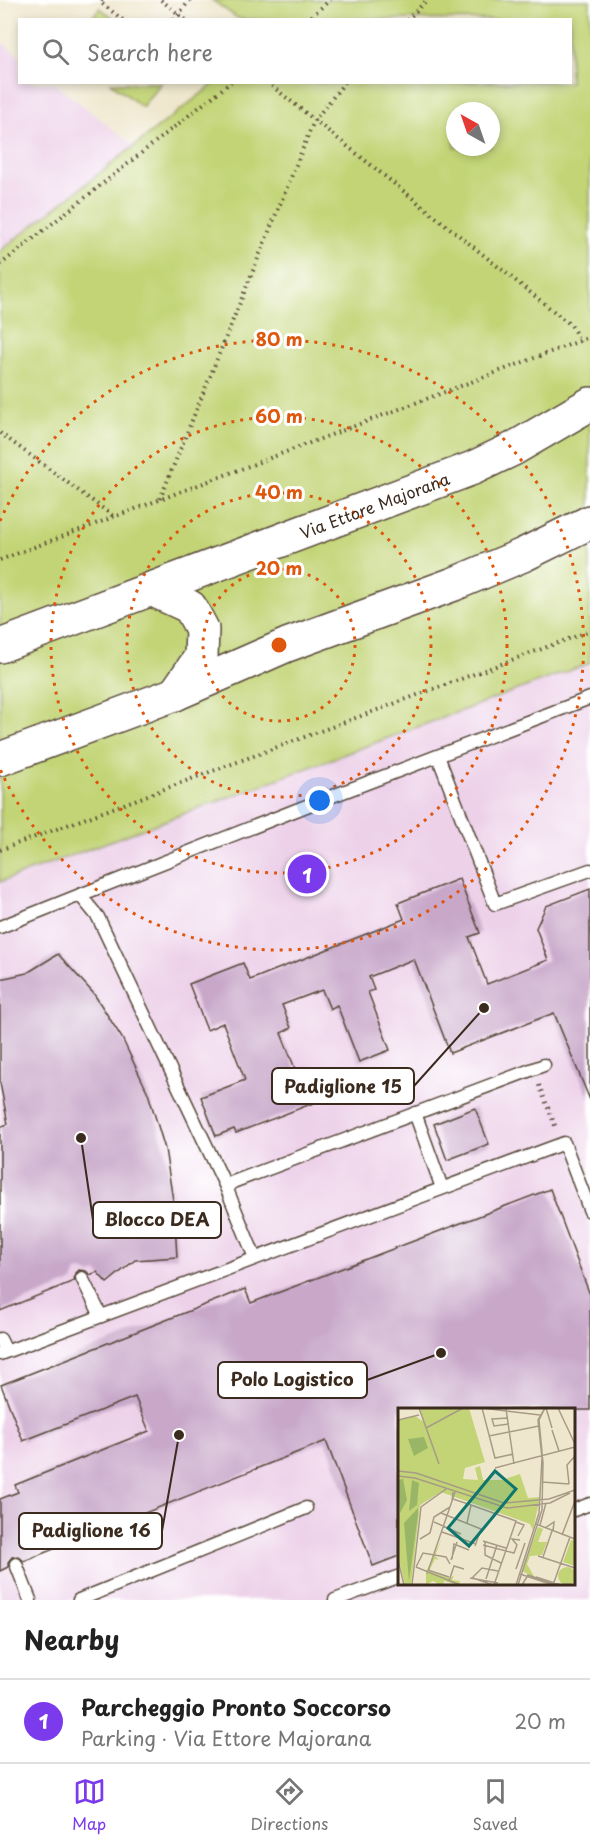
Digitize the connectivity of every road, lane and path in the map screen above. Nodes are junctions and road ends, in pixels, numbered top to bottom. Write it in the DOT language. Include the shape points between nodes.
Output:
graph roads {
  1 [pos="102,0"];
  2 [pos="161,0"];
  3 [pos="190,0"];
  4 [pos="330,0"];
  5 [pos="427,0"];
  6 [pos="179,14"];
  7 [pos="120,18"];
  8 [pos="176,18"];
  9 [pos="184,18"];
  10 [pos="309,18"];
  11 [pos="409,18"];
  12 [pos="228,84"];
  13 [pos="269,84"];
  14 [pos="343,84"];
  15 [pos="314,121"];
  16 [pos="0,265"];
  17 [pos="590,337"];
  18 [pos="580,342"];
  19 [pos="590,404"];
  20 [pos="0,433"];
  21 [pos="160,500"];
  22 [pos="114,517"];
  23 [pos="590,522"];
  24 [pos="0,560"];
  25 [pos="151,589"];
  26 [pos="590,631"];
  27 [pos="0,646"];
  28 [pos="176,694"];
  29 [pos="590,698"];
  30 [pos="438,756"];
  31 [pos="0,759"];
  32 [pos="0,850"];
  33 [pos="590,870"];
  34 [pos="80,895"];
  35 [pos="0,927"];
  36 [pos="538,1067"];
  37 [pos="415,1113"];
  38 [pos="556,1128"];
  39 [pos="226,1186"];
  40 [pos="442,1188"];
  41 [pos="590,1211"];
  42 [pos="255,1258"];
  43 [pos="82,1278"];
  44 [pos="101,1316"];
  45 [pos="0,1339"];
  46 [pos="3,1352"];
  47 [pos="590,1504"];
  48 [pos="306,1508"];
  49 [pos="575,1509"];
  50 [pos="16,1564"];
  51 [pos="398,1576"];
  52 [pos="30,1600"];
  53 [pos="79,1600"];
  54 [pos="336,1600"];
  1 -- 7 [label="path"];
  2 -- 6 [label="path"];
  3 -- 6 [label="path"];
  4 -- 10 [label="path"];
  5 -- 11 [label="path"];
  6 -- 8 [label="path"];
  6 -- 9 [label="path"];
  12 -- 16 [label="path"];
  13 -- 15 [label="path"];
  14 -- 15 [label="path"];
  15 -- 18 [label="path" via="571,325"];
  15 -- 21 [label="path"];
  17 -- 18 [label="path"];
  18 -- 21 [label="path"];
  19 -- 25 [label="street, Via Ettore Majorana" via="473,468"];
  20 -- 22 [label="path"];
  21 -- 22 [label="path"];
  22 -- 24 [label="path"];
  23 -- 28 [label="street" via="454,584 287,645"];
  25 -- 27 [label="street, Via Ettore Majorana"];
  25 -- 28 [label="street" via="190,607 202,629 201,657"];
  26 -- 32 [label="path"];
  28 -- 31 [label="street"];
  29 -- 30 [label="lane"];
  30 -- 33 [label="lane" via="495,904"];
  30 -- 34 [label="lane"];
  34 -- 35 [label="lane"];
  34 -- 39 [label="lane" via="98,917"];
  36 -- 37 [label="lane"];
  36 -- 38 [label="path"];
  37 -- 39 [label="lane"];
  37 -- 40 [label="lane"];
  39 -- 42 [label="lane"];
  40 -- 41 [label="lane" via="564,1143"];
  40 -- 42 [label="lane"];
  42 -- 44 [label="lane"];
  43 -- 44 [label="lane"];
  44 -- 46 [label="lane"];
  45 -- 46 [label="lane"];
  47 -- 49 [label="lane"];
  48 -- 53 [label="lane"];
  50 -- 52 [label="lane"];
  51 -- 54 [label="lane"];
}
